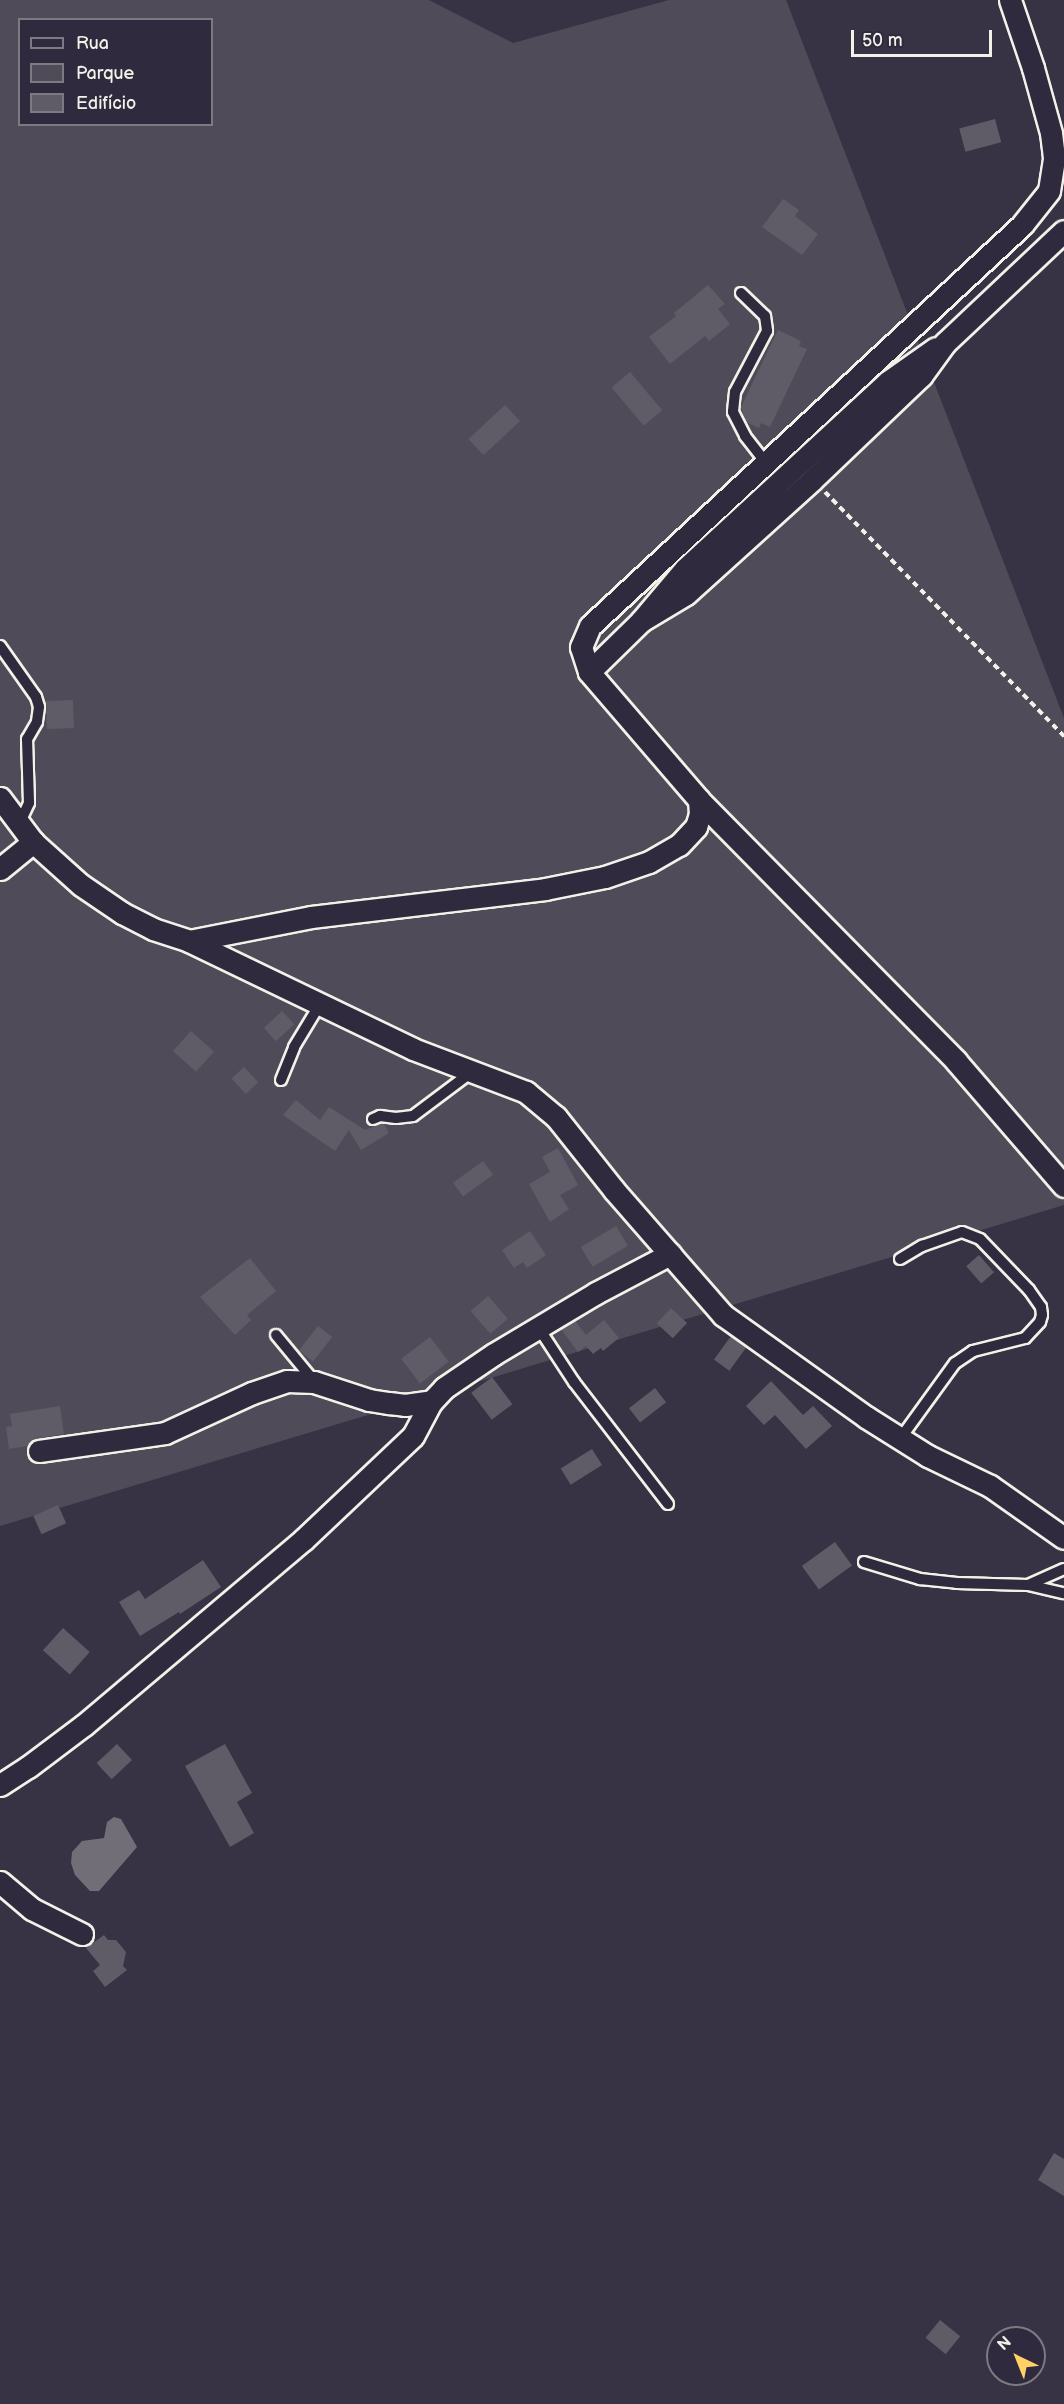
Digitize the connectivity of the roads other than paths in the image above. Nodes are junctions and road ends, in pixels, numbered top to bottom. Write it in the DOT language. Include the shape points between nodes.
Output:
graph roads {
  1 [pos="1010,0"];
  2 [pos="1064,231"];
  3 [pos="741,293"];
  4 [pos="945,343"];
  5 [pos="766,463"];
  6 [pos="641,621"];
  7 [pos="0,646"];
  8 [pos="589,672"];
  9 [pos="0,798"];
  10 [pos="699,800"];
  11 [pos="19,824"];
  12 [pos="33,842"];
  13 [pos="0,869"];
  14 [pos="189,941"];
  15 [pos="320,1004"];
  16 [pos="473,1071"];
  17 [pos="281,1080"];
  18 [pos="373,1119"];
  19 [pos="1064,1186"];
  20 [pos="670,1254"];
  21 [pos="900,1259"];
  22 [pos="538,1327"];
  23 [pos="276,1335"];
  24 [pos="314,1382"];
  25 [pos="432,1401"];
  26 [pos="900,1439"];
  27 [pos="39,1450"];
  28 [pos="668,1504"];
  29 [pos="1064,1538"];
  30 [pos="864,1562"];
  31 [pos="1064,1569"];
  32 [pos="1028,1585"];
  33 [pos="1064,1593"];
  34 [pos="0,1785"];
  35 [pos="0,1882"];
  36 [pos="82,1934"];
  1 -- 5 [label="street" via="1051,133 1054,159 1049,191 1022,225"];
  2 -- 4 [label="street"];
  3 -- 5 [label="lane" via="765,316 767,331 735,392 733,412"];
  4 -- 6 [label="street" via="889,381 685,569"];
  4 -- 6 [label="street" via="921,376 812,480 686,594"];
  5 -- 8 [label="street" via="590,626 581,648"];
  6 -- 8 [label="street"];
  7 -- 11 [label="lane" via="36,696 39,707 37,722 27,739 29,803"];
  8 -- 10 [label="street"];
  9 -- 11 [label="street"];
  10 -- 14 [label="street" via="696,827 679,845 649,862 605,877 545,889 311,917"];
  10 -- 19 [label="street" via="956,1061"];
  11 -- 12 [label="street"];
  12 -- 13 [label="street"];
  12 -- 14 [label="street" via="81,885 122,913"];
  14 -- 15 [label="street"];
  15 -- 16 [label="street" via="413,1049"];
  15 -- 17 [label="lane" via="294,1047"];
  16 -- 18 [label="lane" via="413,1116"];
  16 -- 20 [label="street" via="526,1092 556,1117"];
  20 -- 22 [label="street"];
  20 -- 26 [label="street" via="723,1315 746,1334"];
  21 -- 26 [label="lane" via="962,1232 980,1239 1029,1290 1042,1315 1025,1338 973,1351 956,1363"];
  22 -- 25 [label="street" via="459,1377"];
  22 -- 28 [label="lane" via="574,1382"];
  23 -- 24 [label="lane"];
  24 -- 25 [label="street" via="369,1400 405,1405"];
  24 -- 27 [label="street" via="287,1380 272,1384 165,1433"];
  25 -- 34 [label="street" via="413,1436 303,1540 84,1725"];
  26 -- 29 [label="street" via="990,1486"];
  30 -- 32 [label="lane" via="920,1579"];
  31 -- 32 [label="lane"];
  32 -- 33 [label="lane"];
  35 -- 36 [label="street" via="32,1909"];
}
